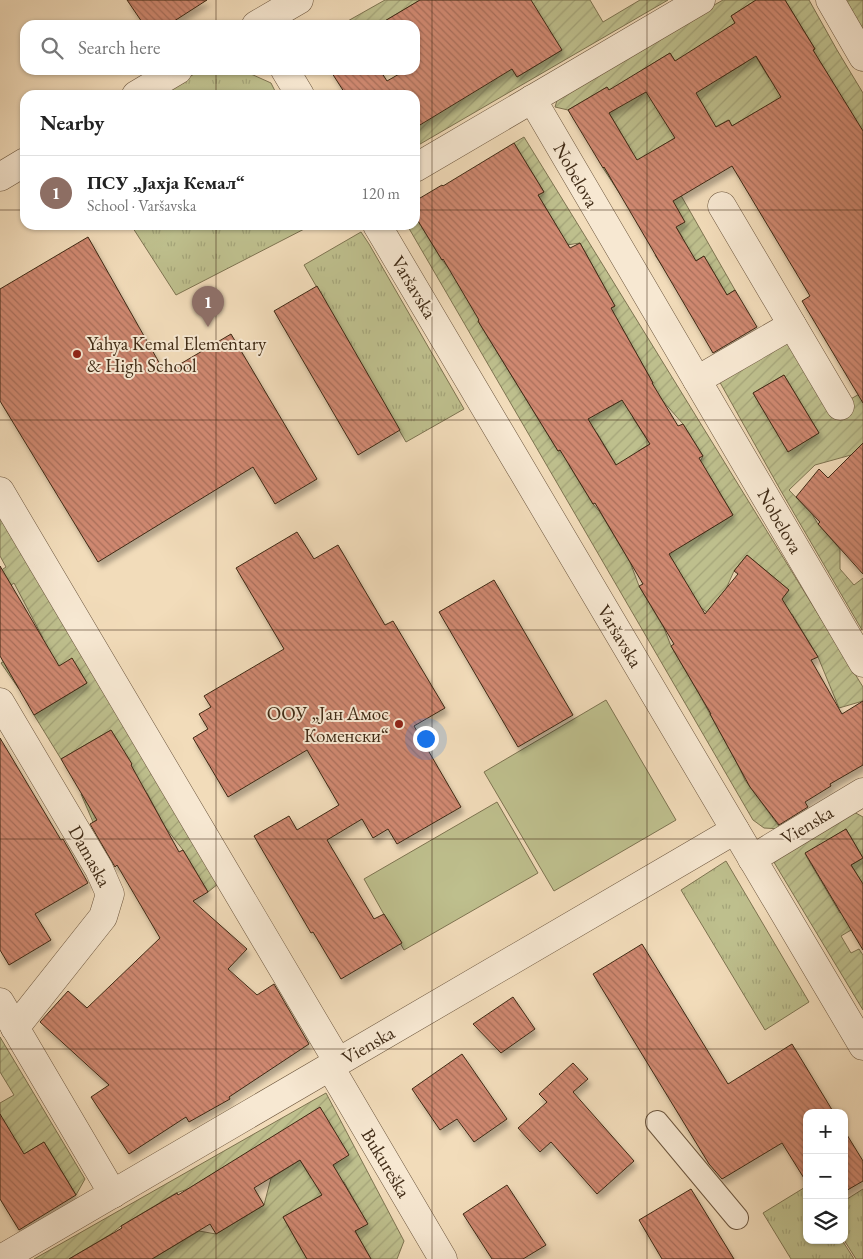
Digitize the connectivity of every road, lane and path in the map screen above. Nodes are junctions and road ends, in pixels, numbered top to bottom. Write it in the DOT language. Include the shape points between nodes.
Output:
graph roads {
  1 [pos="298,0"];
  2 [pos="701,0"];
  3 [pos="830,0"];
  4 [pos="265,20"];
  5 [pos="863,57"];
  6 [pos="170,75"];
  7 [pos="288,75"];
  8 [pos="144,90"];
  9 [pos="297,90"];
  10 [pos="532,99"];
  11 [pos="20,165"];
  12 [pos="420,165"];
  13 [pos="0,177"];
  14 [pos="722,206"];
  15 [pos="380,230"];
  16 [pos="792,325"];
  17 [pos="697,380"];
  18 [pos="840,406"];
  19 [pos="0,491"];
  20 [pos="863,662"];
  21 [pos="0,702"];
  22 [pos="863,792"];
  23 [pos="735,830"];
  24 [pos="752,859"];
  25 [pos="0,1002"];
  26 [pos="15,1028"];
  27 [pos="863,1046"];
  28 [pos="334,1065"];
  29 [pos="657,1122"];
  30 [pos="112,1194"];
  31 [pos="737,1218"];
  32 [pos="1,1259"];
  33 [pos="443,1259"];
  1 -- 4 [label="street"];
  2 -- 10 [label="street"];
  3 -- 5 [label="street"];
  6 -- 8 [label="street"];
  7 -- 9 [label="street"];
  10 -- 12 [label="street"];
  10 -- 17 [label="street, Nobelova"];
  11 -- 13 [label="street"];
  14 -- 16 [label="street"];
  15 -- 23 [label="street, Varšavska"];
  16 -- 17 [label="street"];
  16 -- 18 [label="street"];
  17 -- 20 [label="street, Nobelova"];
  19 -- 28 [label="street, Bukureška"];
  21 -- 26 [label="street, Damaska" via="99,869 110,894 103,917"];
  22 -- 24 [label="street, Vienska"];
  23 -- 24 [label="street, Varšavska"];
  23 -- 28 [label="street, Vienska"];
  24 -- 27 [label="street, Varšavska"];
  25 -- 26 [label="street"];
  26 -- 30 [label="street"];
  28 -- 30 [label="street, Vienska"];
  28 -- 33 [label="street, Bukureška"];
  29 -- 31 [label="street"];
  30 -- 32 [label="street, Vienska"];
}
